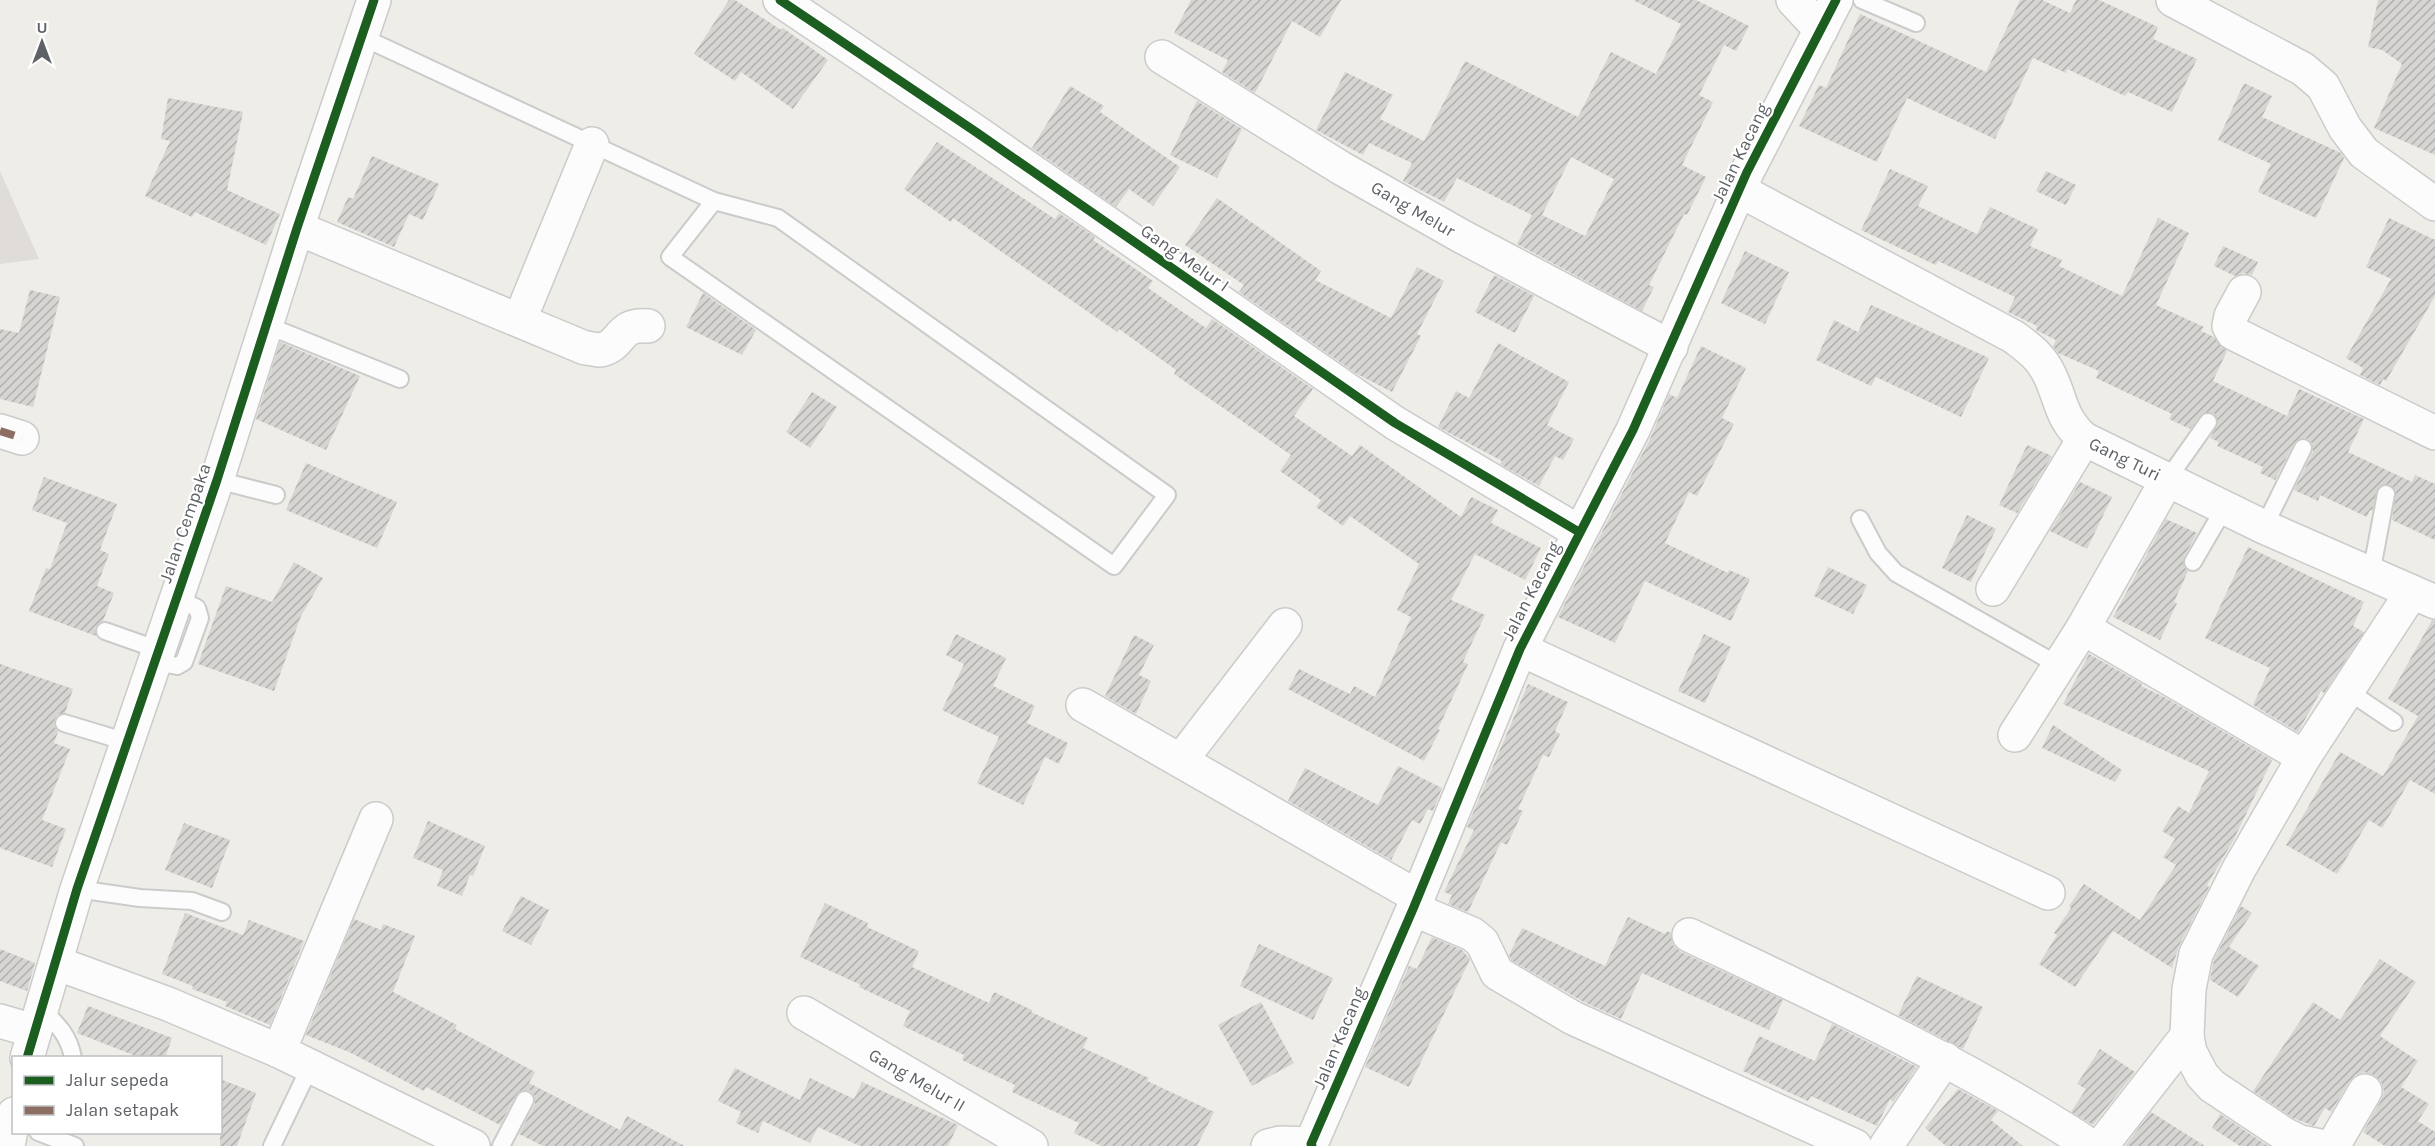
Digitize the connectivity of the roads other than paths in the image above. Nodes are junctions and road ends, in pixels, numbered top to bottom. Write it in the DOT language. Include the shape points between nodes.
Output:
graph roads {
  1 [pos="374,0"];
  2 [pos="780,0"];
  3 [pos="1793,0"];
  4 [pos="1836,0"];
  5 [pos="1862,0"];
  6 [pos="2173,0"];
  7 [pos="1916,23"];
  8 [pos="1821,30"];
  9 [pos="362,37"];
  10 [pos="1162,57"];
  11 [pos="592,144"];
  12 [pos="1739,190"];
  13 [pos="714,201"];
  14 [pos="2435,204"];
  15 [pos="297,228"];
  16 [pos="2244,292"];
  17 [pos="527,302"];
  18 [pos="266,325"];
  19 [pos="648,326"];
  20 [pos="1671,347"];
  21 [pos="400,379"];
  22 [pos="2208,422"];
  23 [pos="2435,433"];
  24 [pos="2084,439"];
  25 [pos="2304,448"];
  26 [pos="217,480"];
  27 [pos="2167,480"];
  28 [pos="2386,494"];
  29 [pos="276,495"];
  30 [pos="2225,507"];
  31 [pos="1860,519"];
  32 [pos="2264,526"];
  33 [pos="1579,532"];
  34 [pos="2193,562"];
  35 [pos="2371,574"];
  36 [pos="1993,589"];
  37 [pos="2424,597"];
  38 [pos="1285,625"];
  39 [pos="2083,628"];
  40 [pos="105,631"];
  41 [pos="1520,649"];
  42 [pos="152,652"];
  43 [pos="2058,665"];
  44 [pos="2348,691"];
  45 [pos="1083,705"];
  46 [pos="2394,722"];
  47 [pos="64,723"];
  48 [pos="2015,735"];
  49 [pos="121,740"];
  50 [pos="2304,757"];
  51 [pos="1181,760"];
  52 [pos="376,819"];
  53 [pos="77,889"];
  54 [pos="2048,892"];
  55 [pos="1415,903"];
  56 [pos="222,912"];
  57 [pos="1689,935"];
  58 [pos="56,963"];
  59 [pos="804,1013"];
  60 [pos="0,1021"];
  61 [pos="2187,1036"];
  62 [pos="33,1042"];
  63 [pos="279,1051"];
  64 [pos="73,1056"];
  65 [pos="1945,1059"];
  66 [pos="310,1067"];
  67 [pos="2365,1091"];
  68 [pos="525,1100"];
  69 [pos="36,1134"];
  70 [pos="1312,1145"];
  71 [pos="75,1146"];
  72 [pos="272,1146"];
  73 [pos="473,1146"];
  74 [pos="501,1146"];
  75 [pos="1031,1146"];
  76 [pos="1268,1146"];
  77 [pos="1855,1146"];
  78 [pos="1886,1146"];
  79 [pos="2091,1146"];
  80 [pos="2101,1146"];
  81 [pos="2315,1146"];
  82 [pos="2320,1146"];
  83 [pos="2333,1146"];
  1 -- 9 [label="street, Jalan Cempaka"];
  2 -- 33 [label="street, Gang Melur I" via="1395,423"];
  3 -- 8 [label="street"];
  4 -- 8 [label="street, Jalan Kacang"];
  5 -- 7 [label="lane"];
  6 -- 14 [label="street" via="2303,69 2323,86 2345,128 2364,153"];
  8 -- 12 [label="street, Jalan Kacang"];
  9 -- 11 [label="lane"];
  9 -- 15 [label="street, Jalan Cempaka"];
  10 -- 20 [label="street, Gang Melur" via="1341,168"];
  11 -- 13 [label="lane"];
  11 -- 17 [label="street"];
  12 -- 20 [label="street, Jalan Kacang"];
  12 -- 24 [label="street, Gang Turi" via="2014,337 2036,354 2048,370 2062,412"];
  13 -- 13 [label="lane" via="778,218 1167,495 1114,566 670,257"];
  15 -- 18 [label="street, Jalan Cempaka"];
  15 -- 19 [label="street" via="585,348 600,350 634,325"];
  16 -- 23 [label="street" via="2231,316 2229,326 2233,333"];
  18 -- 21 [label="lane"];
  18 -- 26 [label="street, Jalan Cempaka"];
  20 -- 33 [label="street, Jalan Kacang"];
  22 -- 27 [label="lane"];
  24 -- 27 [label="street, Gang Turi"];
  24 -- 36 [label="street"];
  25 -- 32 [label="lane"];
  26 -- 29 [label="lane"];
  26 -- 42 [label="street, Jalan Cempaka" via="177,598"];
  27 -- 30 [label="street, Gang Turi"];
  27 -- 39 [label="street"];
  28 -- 35 [label="lane"];
  30 -- 32 [label="street, Gang Turi"];
  30 -- 34 [label="lane"];
  31 -- 43 [label="lane" via="1878,553 1896,573"];
  32 -- 35 [label="street, Gang Turi"];
  33 -- 41 [label="street, Jalan Kacang"];
  35 -- 37 [label="street, Gang Turi"];
  37 -- 44 [label="street"];
  38 -- 51 [label="street"];
  39 -- 43 [label="street"];
  39 -- 50 [label="street"];
  40 -- 42 [label="lane"];
  41 -- 54 [label="street"];
  41 -- 55 [label="street, Jalan Kacang"];
  42 -- 49 [label="street, Jalan Cempaka"];
  43 -- 48 [label="street"];
  44 -- 46 [label="lane"];
  44 -- 50 [label="street"];
  45 -- 51 [label="street"];
  47 -- 49 [label="lane"];
  49 -- 53 [label="street, Jalan Cempaka"];
  50 -- 61 [label="street" via="2239,869 2196,954 2189,989"];
  51 -- 55 [label="street"];
  52 -- 63 [label="street"];
  53 -- 56 [label="lane" via="192,901"];
  53 -- 58 [label="street, Jalan Cempaka"];
  55 -- 70 [label="street, Jalan Kacang"];
  55 -- 77 [label="street" via="1472,934 1482,942 1497,973 1573,1018"];
  57 -- 65 [label="street"];
  58 -- 62 [label="street, Jalan Cempaka"];
  58 -- 63 [label="street"];
  59 -- 75 [label="street, Gang Melur II"];
  60 -- 62 [label="street"];
  61 -- 80 [label="street"];
  61 -- 81 [label="street" via="2194,1063 2212,1086 2284,1134"];
  62 -- 64 [label="lane" via="64,1031"];
  63 -- 66 [label="street"];
  65 -- 78 [label="street"];
  65 -- 79 [label="street"];
  66 -- 72 [label="lane"];
  66 -- 73 [label="street"];
  67 -- 83 [label="street"];
  68 -- 74 [label="lane"];
  69 -- 71 [label="lane"];
  70 -- 76 [label="street"];
  81 -- 82 [label="street"];
}
